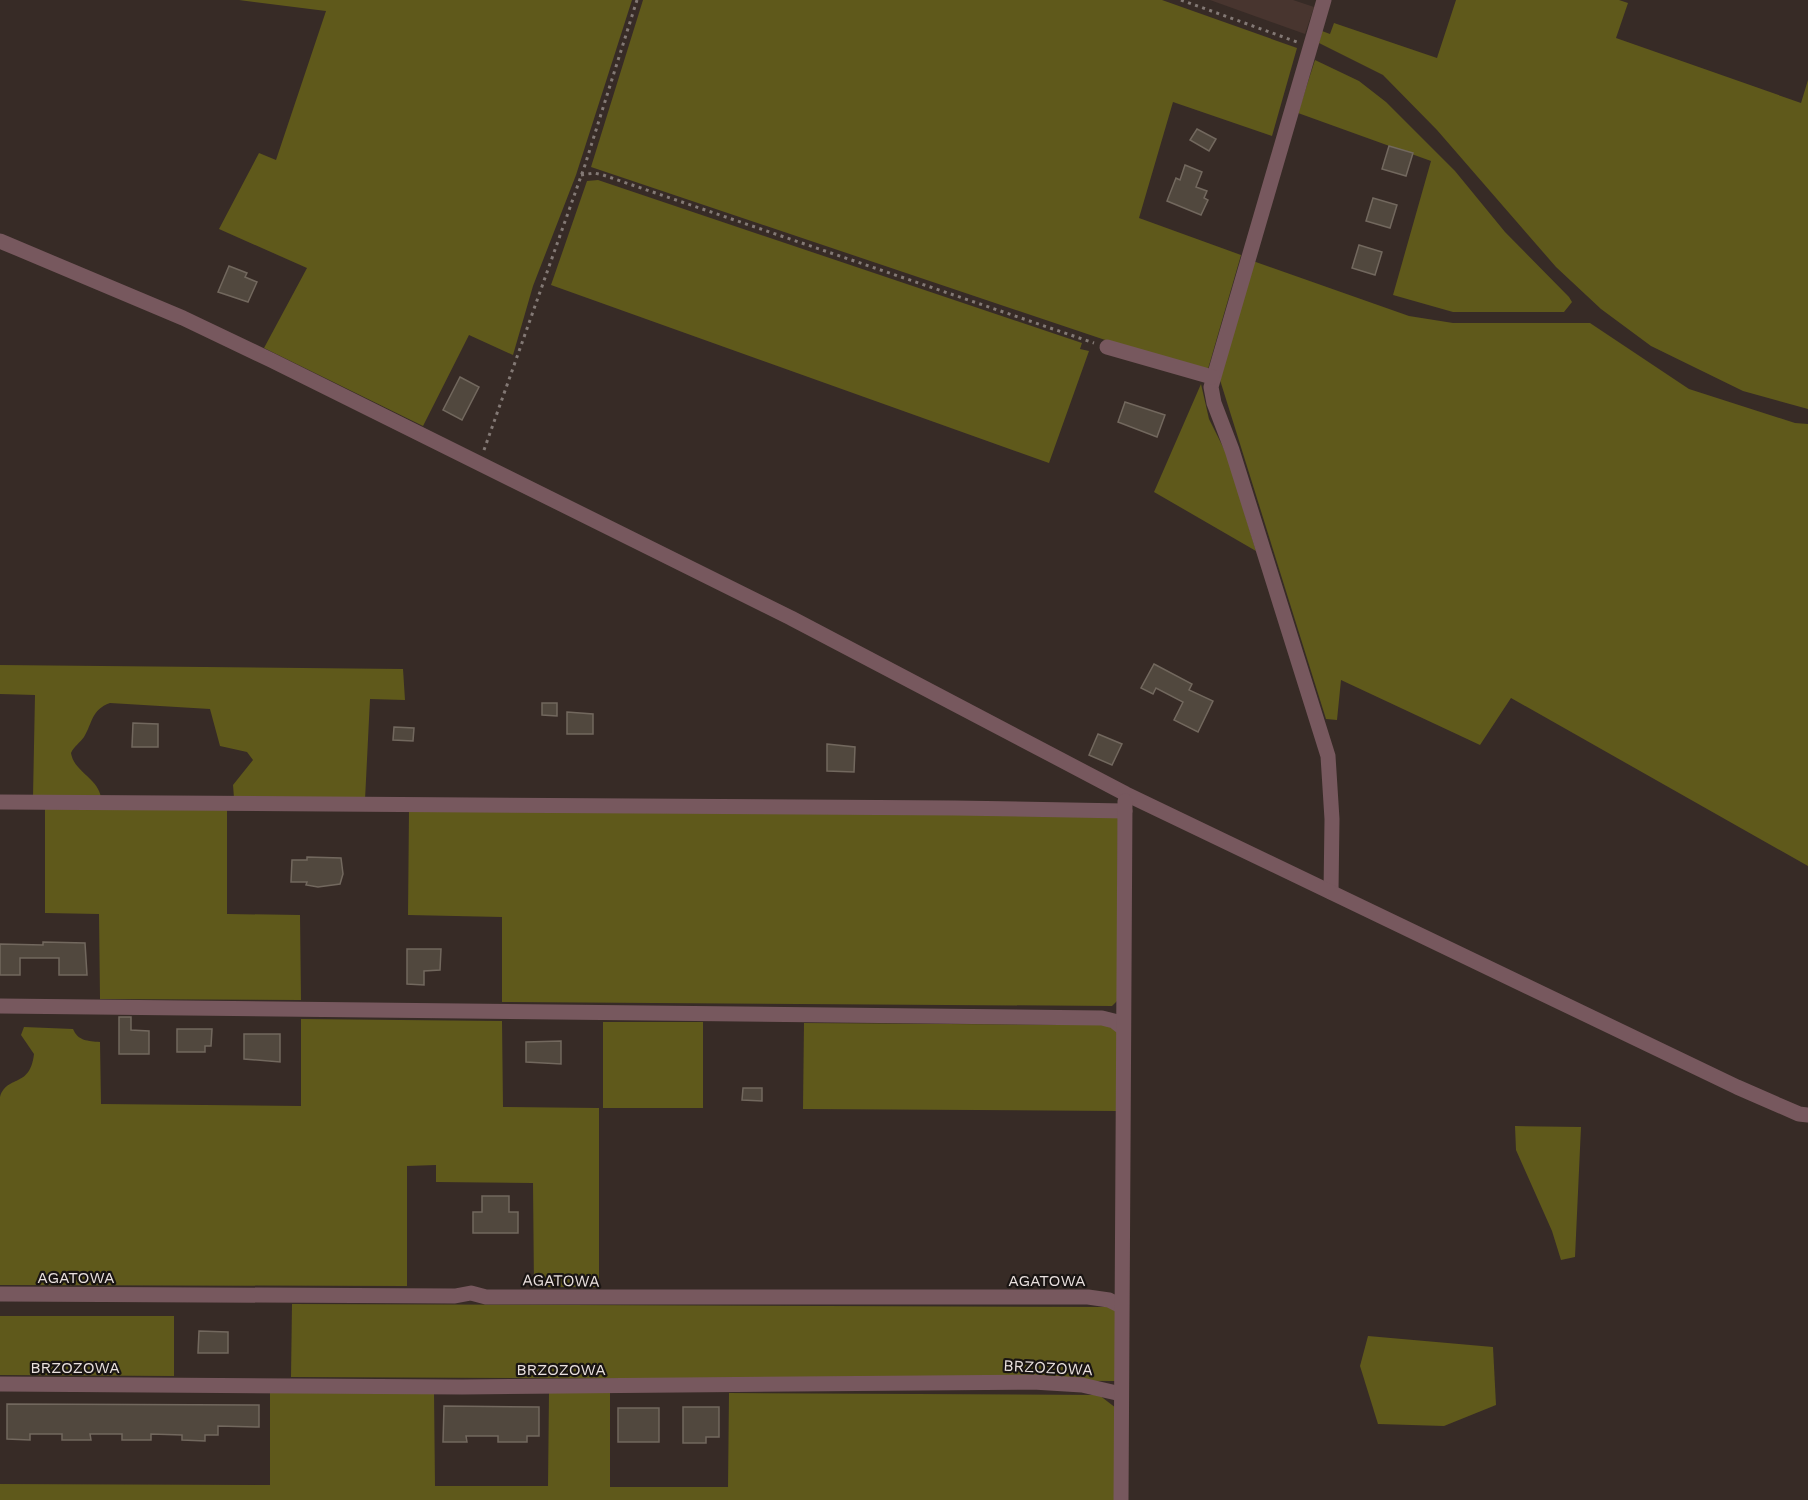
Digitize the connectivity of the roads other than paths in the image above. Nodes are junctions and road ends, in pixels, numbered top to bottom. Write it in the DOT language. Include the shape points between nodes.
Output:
graph roads {
  1 [pos="1324,0"];
  2 [pos="0,241"];
  3 [pos="1107,347"];
  4 [pos="1212,378"];
  5 [pos="1126,794"];
  6 [pos="0,802"];
  7 [pos="1125,811"];
  8 [pos="1331,892"];
  9 [pos="0,1006"];
  10 [pos="1123,1028"];
  11 [pos="1808,1114"];
  12 [pos="0,1294"];
  13 [pos="1121,1306"];
  14 [pos="0,1384"];
  15 [pos="1121,1394"];
  16 [pos="1121,1500"];
  1 -- 4 [label="street"];
  2 -- 5 [label="street" via="183,318 480,463 791,618"];
  3 -- 4 [label="street"];
  4 -- 8 [label="street" via="1214,403 1328,756"];
  5 -- 7 [label="street"];
  5 -- 8 [label="street"];
  6 -- 7 [label="street"];
  7 -- 10 [label="street"];
  8 -- 11 [label="street" via="1737,1087 1799,1114"];
  9 -- 10 [label="street" via="1102,1018"];
  10 -- 13 [label="street"];
  12 -- 13 [label="street, AGATOWA" via="471,1293 486,1297 627,1299 1088,1297"];
  13 -- 15 [label="street"];
  14 -- 15 [label="street, BRZOZOWA" via="462,1387 1033,1382 1082,1385"];
  15 -- 16 [label="street"];
}
